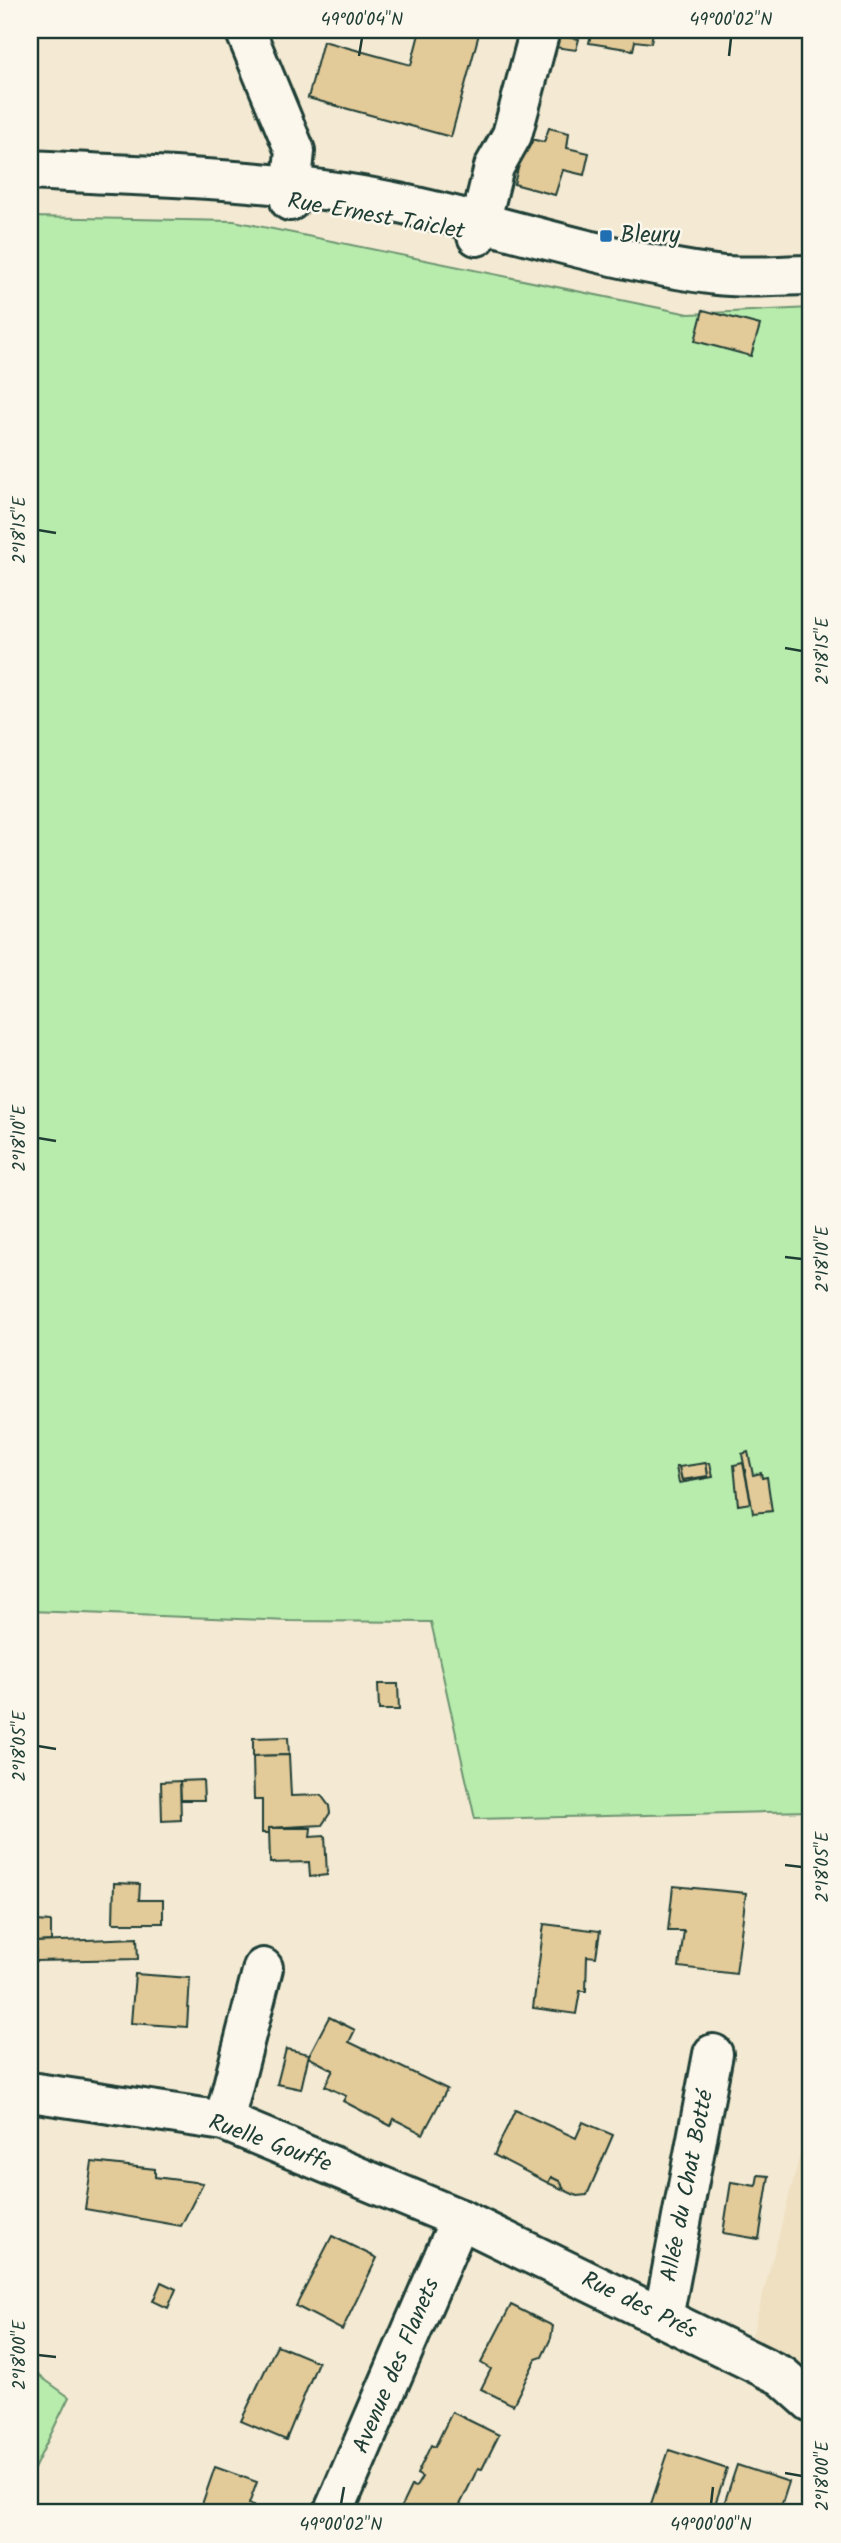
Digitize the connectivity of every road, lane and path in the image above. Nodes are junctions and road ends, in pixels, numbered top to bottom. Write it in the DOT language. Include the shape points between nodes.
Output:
graph roads {
  1 [pos="245,30"];
  2 [pos="540,30"];
  3 [pos="30,170"];
  4 [pos="30,184"];
  5 [pos="291,193"];
  6 [pos="478,229"];
  7 [pos="811,275"];
  8 [pos="263,1968"];
  9 [pos="713,2054"];
  10 [pos="30,2092"];
  11 [pos="224,2121"];
  12 [pos="460,2220"];
  13 [pos="663,2318"];
  14 [pos="805,2387"];
  15 [pos="333,2513"];
  1 -- 5 [label="street" via="295,151"];
  2 -- 6 [label="street" via="512,135 494,167"];
  3 -- 5 [label="street, Rue Ernest Taiclet" via="226,179"];
  4 -- 5 [label="street, Rue Ernest Taiclet"];
  5 -- 6 [label="street, Rue Ernest Taiclet" via="384,215"];
  5 -- 6 [label="street, Rue Ernest Taiclet" via="388,201"];
  6 -- 7 [label="street" via="717,275"];
  8 -- 11 [label="street"];
  9 -- 13 [label="street, Allée du Chat Botté"];
  10 -- 11 [label="street, Ruelle Gouffe"];
  11 -- 12 [label="street, Ruelle Gouffe"];
  12 -- 13 [label="street, Rue des Prés"];
  12 -- 15 [label="street, Avenue des Flanets"];
  13 -- 14 [label="street, Rue des Prés"];
}
